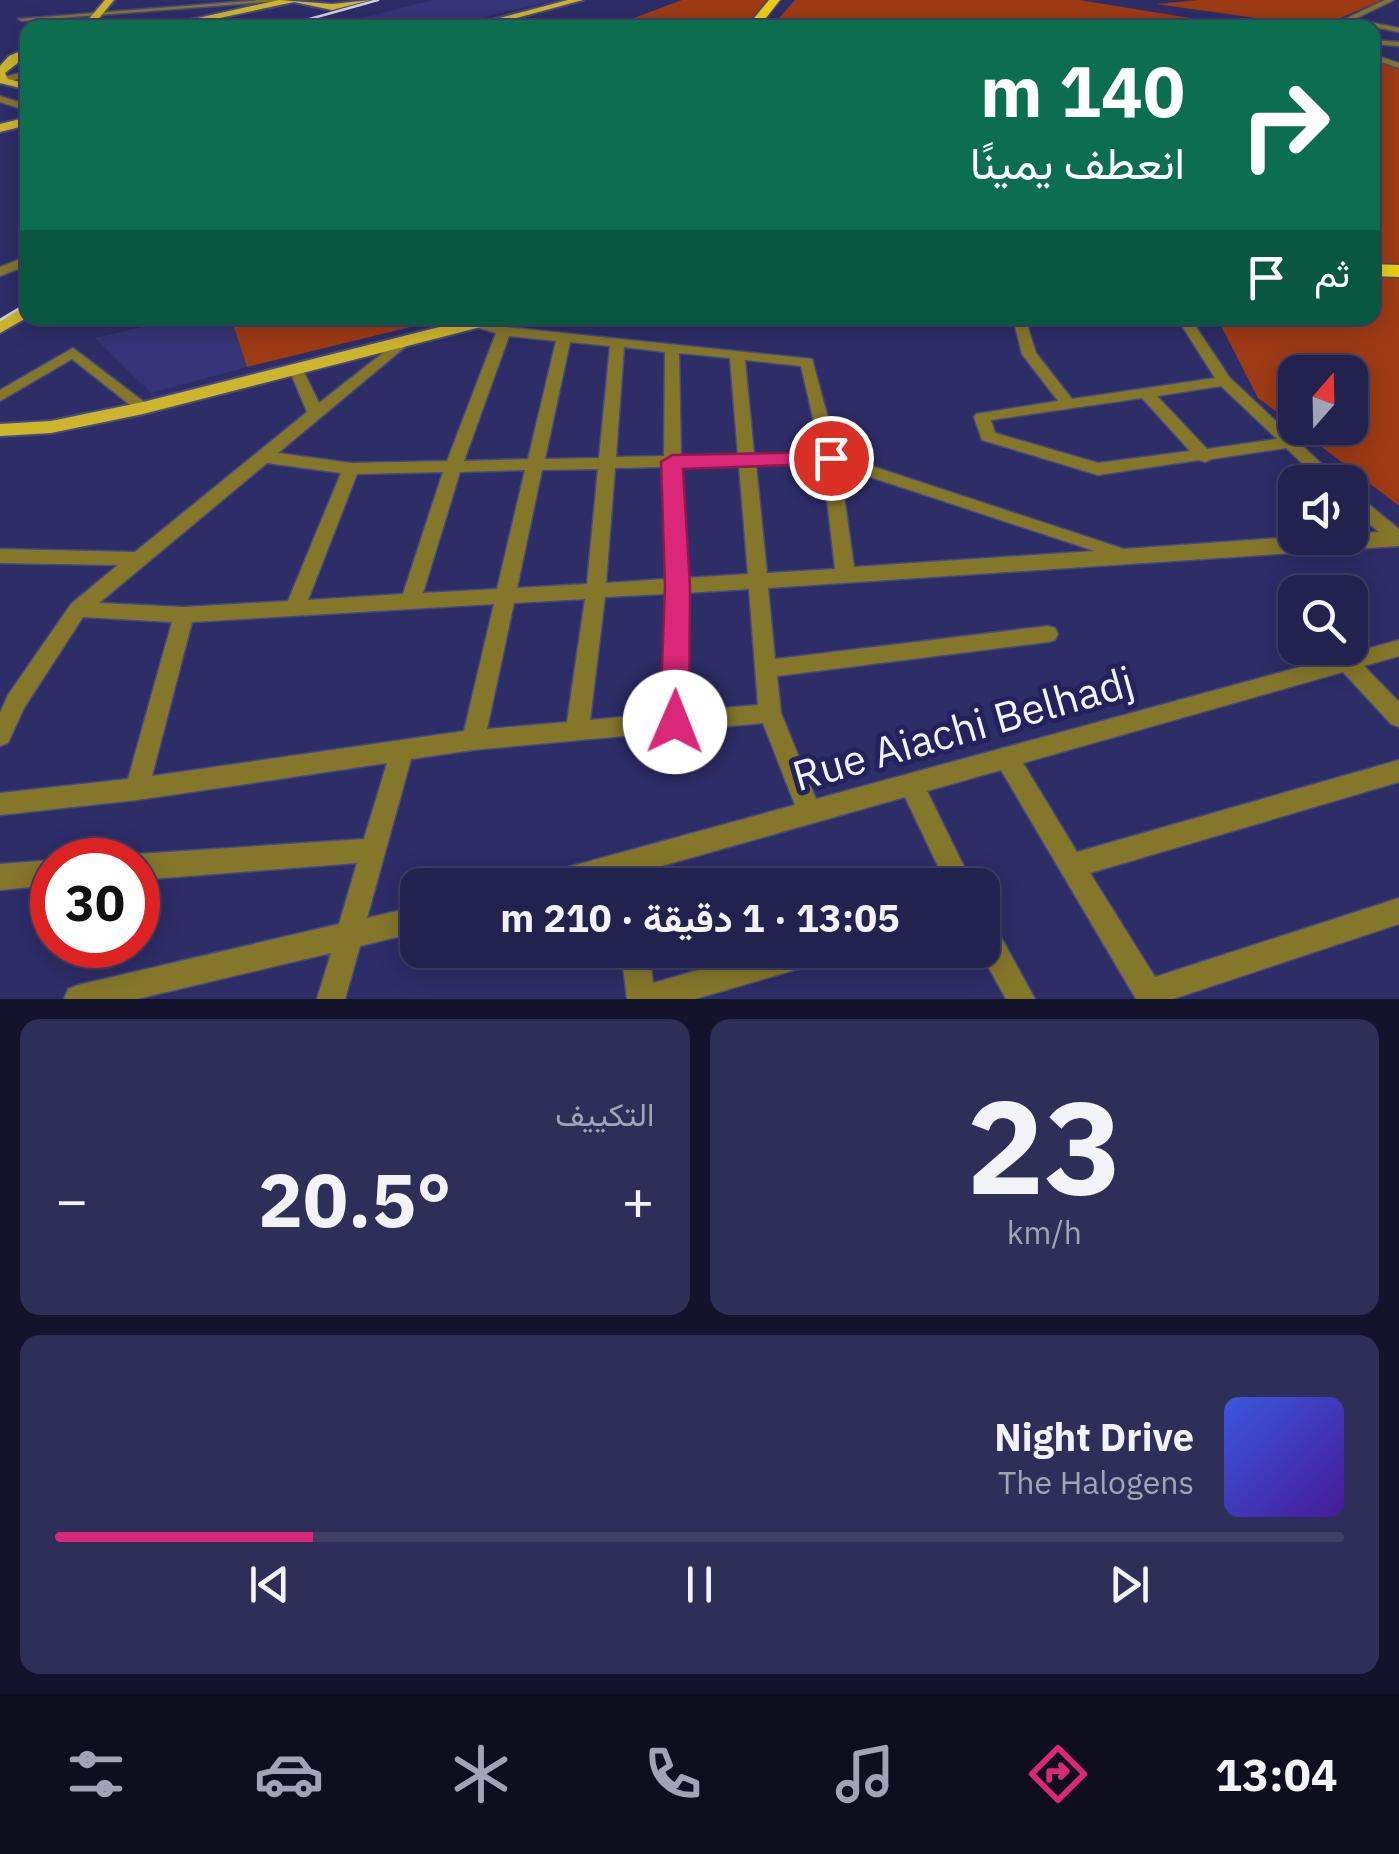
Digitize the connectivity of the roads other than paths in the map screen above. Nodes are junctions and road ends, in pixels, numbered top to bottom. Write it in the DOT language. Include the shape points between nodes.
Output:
graph roads {
  1 [pos="110,0"];
  2 [pos="158,0"];
  3 [pos="292,0"];
  4 [pos="367,0"];
  5 [pos="579,0"];
  6 [pos="774,0"];
  7 [pos="785,0"];
  8 [pos="1392,0"];
  9 [pos="70,2"];
  10 [pos="1399,2"];
  11 [pos="200,4"];
  12 [pos="46,5"];
  13 [pos="151,10"];
  14 [pos="1383,10"];
  15 [pos="1399,12"];
  16 [pos="99,13"];
  17 [pos="55,16"];
  18 [pos="35,18"];
  19 [pos="22,19"];
  20 [pos="52,20"];
  21 [pos="92,20"];
  22 [pos="145,20"];
  23 [pos="196,20"];
  24 [pos="498,20"];
  25 [pos="758,20"];
  26 [pos="769,20"];
  27 [pos="1347,20"];
  28 [pos="1359,20"];
  29 [pos="20,59"];
  30 [pos="1,76"];
  31 [pos="461,325"];
  32 [pos="499,325"];
  33 [pos="504,325"];
  34 [pos="1021,325"];
  35 [pos="1188,325"];
  36 [pos="564,337"];
  37 [pos="406,338"];
  38 [pos="617,342"];
  39 [pos="672,348"];
  40 [pos="351,354"];
  41 [pos="737,355"];
  42 [pos="296,369"];
  43 [pos="1224,381"];
  44 [pos="353,383"];
  45 [pos="1146,393"];
  46 [pos="0,396"];
  47 [pos="1067,404"];
  48 [pos="143,408"];
  49 [pos="316,414"];
  50 [pos="0,430"];
  51 [pos="1278,435"];
  52 [pos="1278,444"];
  53 [pos="1288,445"];
  54 [pos="264,457"];
  55 [pos="1204,457"];
  56 [pos="831,458"];
  57 [pos="748,460"];
  58 [pos="672,462"];
  59 [pos="606,464"];
  60 [pos="536,465"];
  61 [pos="1312,465"];
  62 [pos="453,467"];
  63 [pos="351,470"];
  64 [pos="1368,513"];
  65 [pos="1398,538"];
  66 [pos="1126,554"];
  67 [pos="0,556"];
  68 [pos="140,558"];
  69 [pos="845,575"];
  70 [pos="758,582"];
  71 [pos="678,586"];
  72 [pos="596,591"];
  73 [pos="507,596"];
  74 [pos="410,602"];
  75 [pos="295,608"];
  76 [pos="78,610"];
  77 [pos="184,615"];
  78 [pos="1048,634"];
  79 [pos="1399,648"];
  80 [pos="1368,656"];
  81 [pos="1335,665"];
  82 [pos="1349,665"];
  83 [pos="766,669"];
  84 [pos="8,701"];
  85 [pos="770,713"];
  86 [pos="1399,717"];
  87 [pos="675,722"];
  88 [pos="577,730"];
  89 [pos="0,736"];
  90 [pos="472,740"];
  91 [pos="402,750"];
  92 [pos="1006,757"];
  93 [pos="1399,771"];
  94 [pos="910,784"];
  95 [pos="137,790"];
  96 [pos="0,804"];
  97 [pos="810,813"];
  98 [pos="374,850"];
  99 [pos="160,865"];
  100 [pos="1072,866"];
  101 [pos="646,868"];
  102 [pos="952,868"];
  103 [pos="30,875"];
  104 [pos="0,877"];
  105 [pos="1399,910"];
  106 [pos="400,923"];
  107 [pos="348,935"];
  108 [pos="1000,961"];
  109 [pos="638,968"];
  110 [pos="753,968"];
  111 [pos="1150,996"];
  112 [pos="78,999"];
  113 [pos="331,999"];
  114 [pos="644,999"];
  115 [pos="1021,999"];
  1 -- 16 [label="main road"];
  2 -- 13 [label="street"];
  3 -- 4 [label="main road" via="337,6"];
  3 -- 11 [label="street"];
  3 -- 23 [label="main road"];
  5 -- 24 [label="main road"];
  6 -- 25 [label="highway"];
  7 -- 26 [label="highway"];
  8 -- 27 [label="street"];
  9 -- 17 [label="street"];
  10 -- 14 [label="street"];
  11 -- 13 [label="street"];
  12 -- 18 [label="street"];
  13 -- 16 [label="street"];
  13 -- 22 [label="street"];
  14 -- 15 [label="street"];
  14 -- 28 [label="street"];
  16 -- 17 [label="street"];
  16 -- 21 [label="main road"];
  17 -- 18 [label="street"];
  17 -- 20 [label="street"];
  18 -- 19 [label="street"];
  29 -- 30 [label="main road"];
  31 -- 37 [label="main road"];
  32 -- 62 [label="street"];
  33 -- 36 [label="street"];
  34 -- 47 [label="street" via="1029,354"];
  35 -- 43 [label="street"];
  36 -- 38 [label="street"];
  36 -- 60 [label="street"];
  37 -- 40 [label="main road"];
  37 -- 44 [label="street"];
  38 -- 39 [label="street"];
  38 -- 59 [label="street"];
  39 -- 41 [label="street"];
  39 -- 58 [label="street"];
  40 -- 42 [label="main road"];
  40 -- 44 [label="street"];
  41 -- 56 [label="street" via="807,362"];
  41 -- 57 [label="street"];
  42 -- 48 [label="main road"];
  42 -- 49 [label="street"];
  43 -- 45 [label="street"];
  43 -- 51 [label="street"];
  44 -- 49 [label="street"];
  45 -- 47 [label="street"];
  45 -- 55 [label="street"];
  46 -- 48 [label="street" via="73,352"];
  47 -- 55 [label="street" via="982,415 985,433 1098,468"];
  48 -- 50 [label="main road"];
  49 -- 54 [label="street"];
  52 -- 55 [label="street"];
  53 -- 61 [label="street"];
  54 -- 63 [label="street"];
  54 -- 68 [label="street"];
  56 -- 57 [label="street"];
  56 -- 66 [label="street"];
  56 -- 69 [label="street"];
  57 -- 58 [label="street"];
  57 -- 70 [label="street"];
  58 -- 59 [label="street"];
  58 -- 71 [label="street"];
  59 -- 60 [label="street"];
  59 -- 72 [label="street"];
  60 -- 62 [label="street"];
  60 -- 73 [label="street"];
  62 -- 63 [label="street"];
  62 -- 74 [label="street"];
  63 -- 75 [label="street"];
  64 -- 65 [label="street"];
  65 -- 66 [label="street"];
  66 -- 69 [label="street"];
  67 -- 68 [label="street"];
  68 -- 76 [label="street"];
  69 -- 70 [label="street"];
  70 -- 71 [label="street"];
  70 -- 83 [label="street"];
  71 -- 72 [label="street"];
  71 -- 87 [label="street"];
  72 -- 73 [label="street"];
  72 -- 88 [label="street"];
  73 -- 74 [label="street"];
  73 -- 90 [label="street"];
  74 -- 75 [label="street"];
  75 -- 77 [label="street"];
  76 -- 77 [label="street"];
  76 -- 84 [label="street"];
  77 -- 95 [label="street"];
  78 -- 83 [label="street"];
  79 -- 80 [label="street, Rue Aiachi Belhadj"];
  81 -- 92 [label="street, Rue Aiachi Belhadj"];
  82 -- 86 [label="street"];
  83 -- 85 [label="street"];
  84 -- 89 [label="street"];
  85 -- 87 [label="street"];
  85 -- 97 [label="street"];
  87 -- 88 [label="street"];
  88 -- 90 [label="street"];
  90 -- 91 [label="street"];
  91 -- 95 [label="street"];
  91 -- 98 [label="street"];
  92 -- 94 [label="street, Rue Aiachi Belhadj"];
  92 -- 100 [label="street"];
  93 -- 100 [label="street"];
  94 -- 97 [label="street, Rue Aiachi Belhadj"];
  94 -- 102 [label="street"];
  95 -- 96 [label="street"];
  97 -- 101 [label="street, Rue Aiachi Belhadj"];
  98 -- 99 [label="street"];
  98 -- 107 [label="street"];
  100 -- 111 [label="street"];
  103 -- 104 [label="street"];
  105 -- 111 [label="street"];
  106 -- 107 [label="street"];
  107 -- 112 [label="street"];
  107 -- 113 [label="street"];
  108 -- 115 [label="street"];
  109 -- 114 [label="street"];
  110 -- 114 [label="street"];
}
